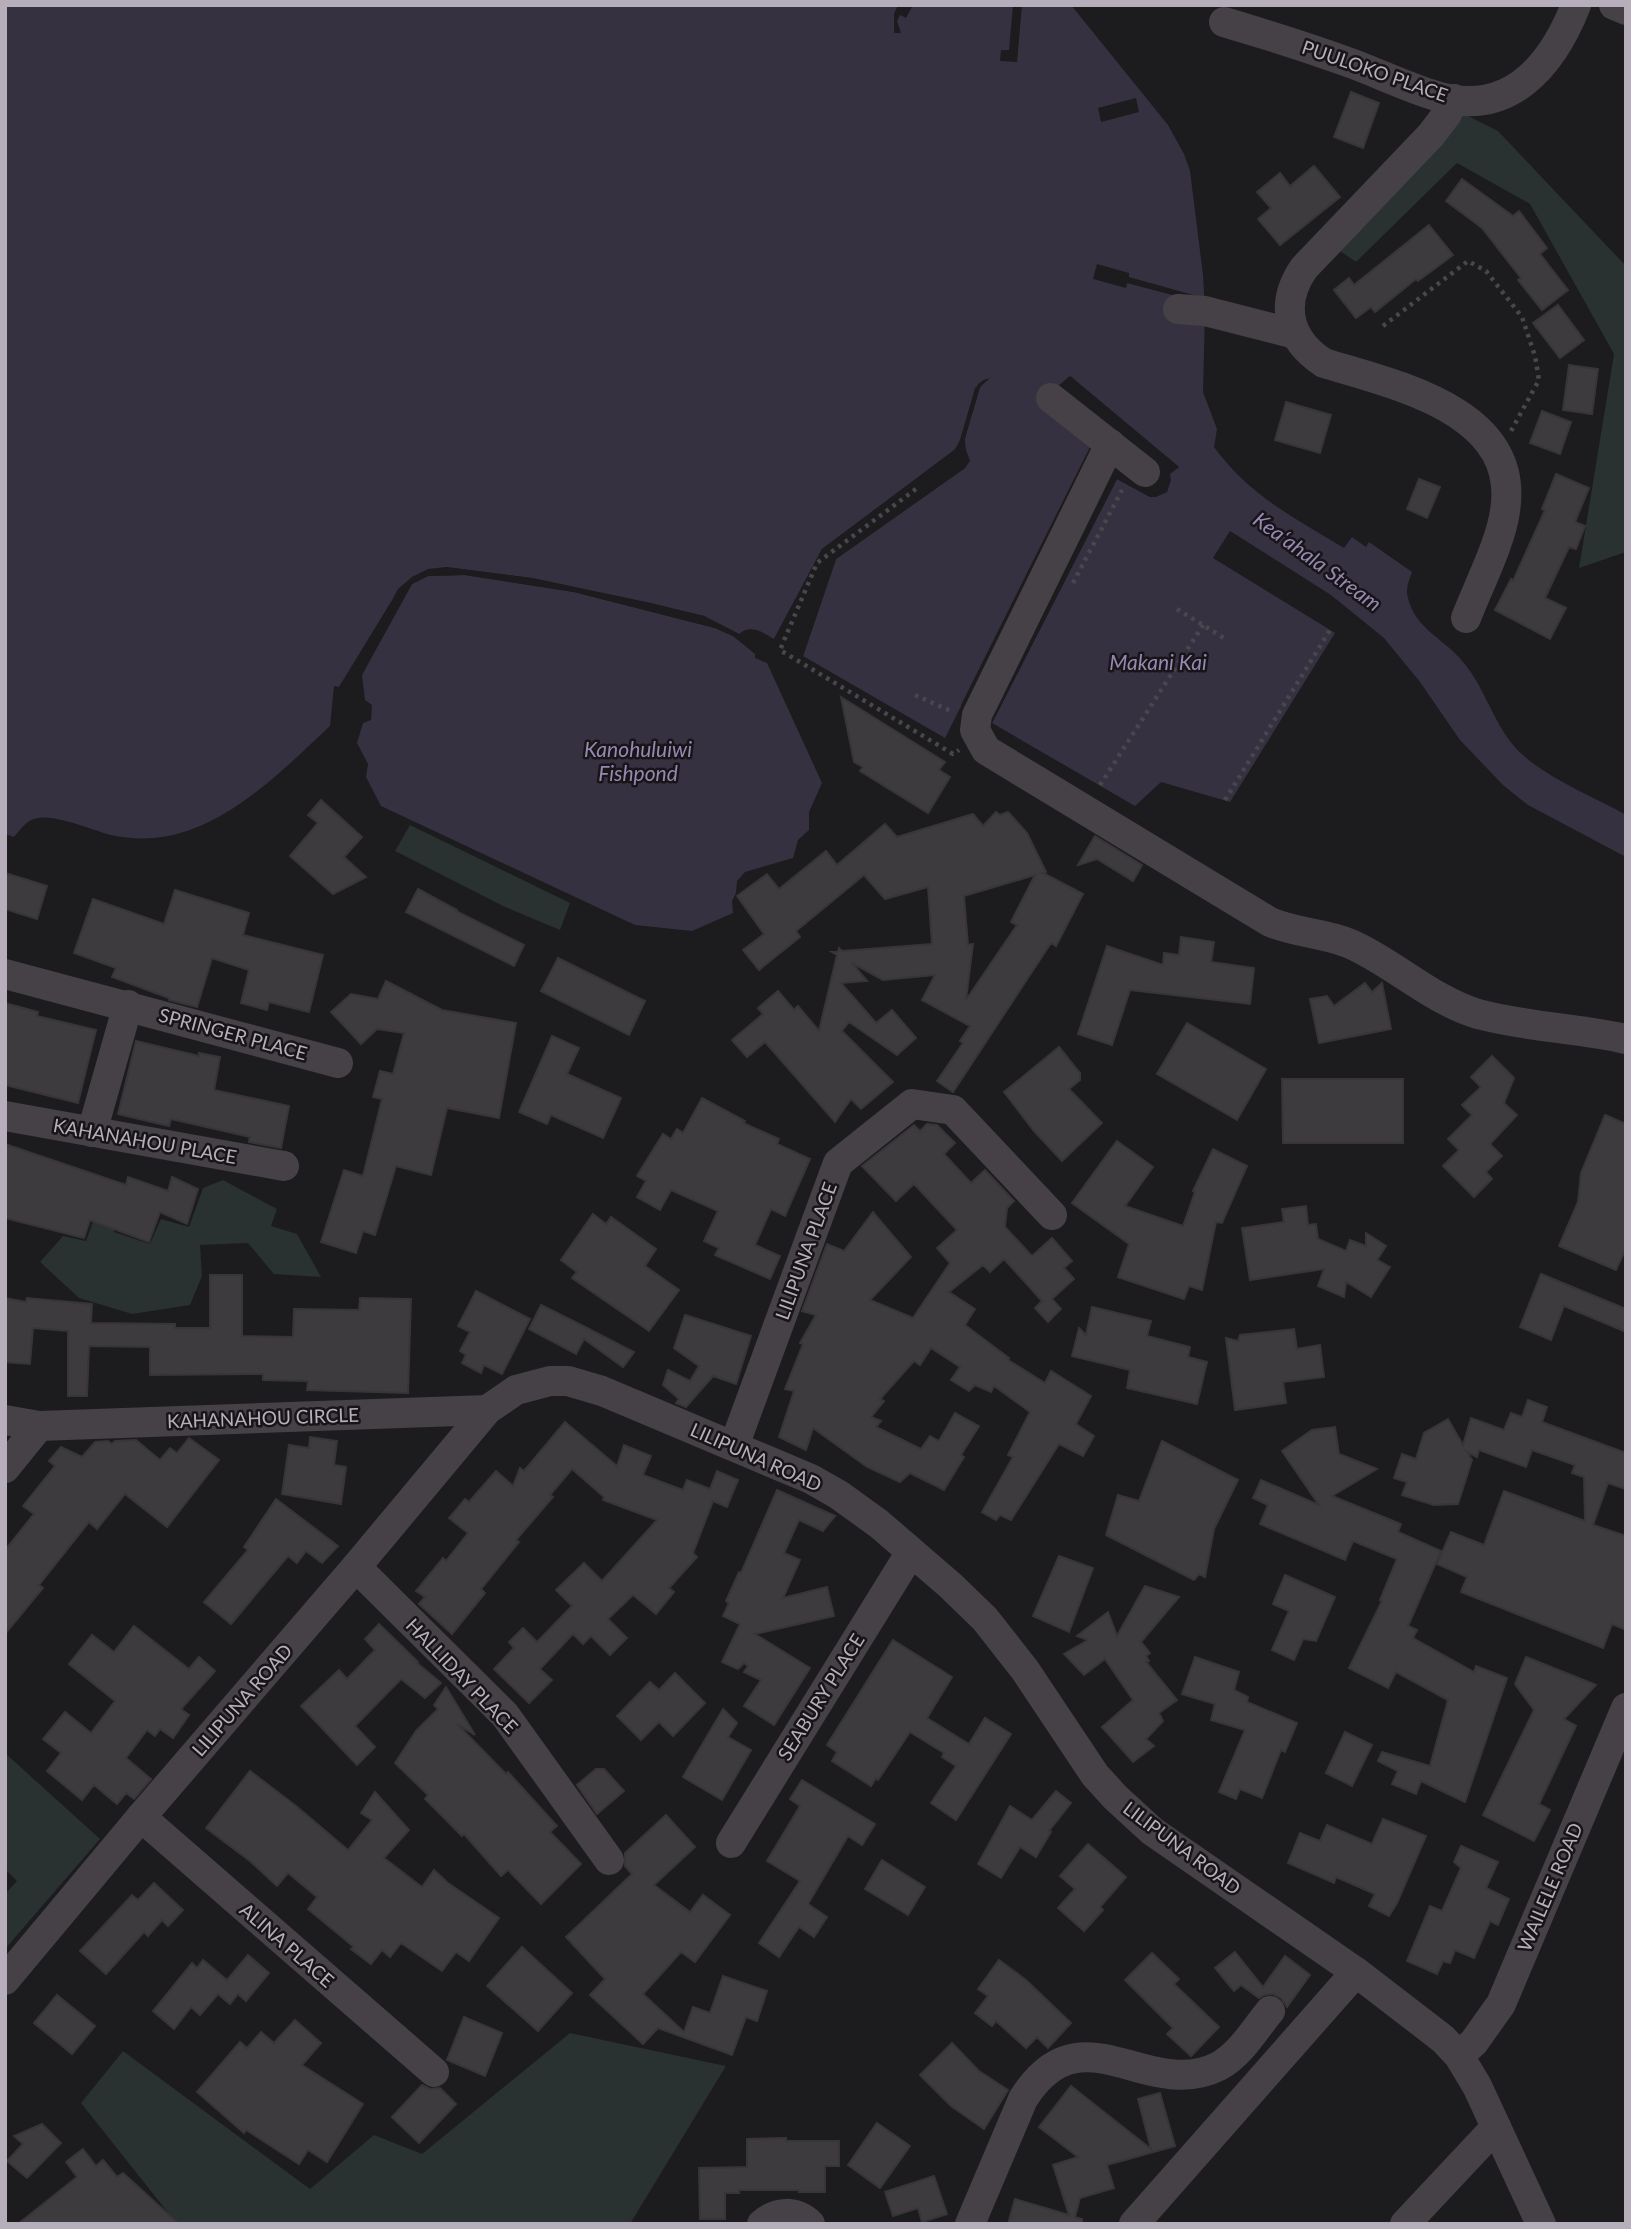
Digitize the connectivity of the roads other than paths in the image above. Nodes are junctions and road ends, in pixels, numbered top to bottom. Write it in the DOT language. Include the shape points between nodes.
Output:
graph roads {
  1 [pos="1576,5"];
  2 [pos="1614,5"];
  3 [pos="1626,10"];
  4 [pos="1224,22"];
  5 [pos="1454,99"];
  6 [pos="1178,309"];
  7 [pos="1295,334"];
  8 [pos="1051,398"];
  9 [pos="1110,444"];
  10 [pos="1145,472"];
  11 [pos="1466,618"];
  12 [pos="5,974"];
  13 [pos="128,1005"];
  14 [pos="1626,1038"];
  15 [pos="338,1063"];
  16 [pos="5,1116"];
  17 [pos="92,1132"];
  18 [pos="284,1166"];
  19 [pos="1052,1215"];
  20 [pos="487,1410"];
  21 [pos="5,1420"];
  22 [pos="39,1426"];
  23 [pos="734,1446"];
  24 [pos="5,1468"];
  25 [pos="911,1552"];
  26 [pos="356,1567"];
  27 [pos="1626,1708"];
  28 [pos="141,1817"];
  29 [pos="731,1843"];
  30 [pos="609,1860"];
  31 [pos="1356,1972"];
  32 [pos="5,1980"];
  33 [pos="1270,2011"];
  34 [pos="1241,2047"];
  35 [pos="1459,2056"];
  36 [pos="1269,2071"];
  37 [pos="433,2072"];
  38 [pos="1496,2127"];
  39 [pos="762,2224"];
  40 [pos="810,2224"];
  41 [pos="970,2224"];
  42 [pos="1134,2224"];
  43 [pos="1405,2224"];
  44 [pos="1541,2224"];
  1 -- 5 [label="street, PUULOKO PLACE" via="1559,44 1526,81 1500,94"];
  2 -- 3 [label="street"];
  4 -- 5 [label="street, PUULOKO PLACE"];
  5 -- 7 [label="street" via="1439,125 1304,268 1289,307"];
  6 -- 7 [label="street" via="1205,311"];
  7 -- 11 [label="street" via="1324,363 1429,398 1464,418 1497,454 1506,484 1505,515"];
  8 -- 9 [label="street"];
  9 -- 10 [label="street"];
  9 -- 14 [label="street" via="977,715 978,738 992,755 1280,926 1357,947 1441,998 1478,1013"];
  12 -- 13 [label="street, SPRINGER PLACE"];
  13 -- 15 [label="street, SPRINGER PLACE"];
  13 -- 17 [label="street"];
  16 -- 17 [label="street, KAHANAHOU PLACE"];
  17 -- 18 [label="street, KAHANAHOU PLACE"];
  19 -- 23 [label="street, LILIPUNA PLACE" via="953,1110 912,1104 838,1163"];
  20 -- 22 [label="street, KAHANAHOU CIRCLE"];
  20 -- 23 [label="street, LILIPUNA ROAD" via="516,1390 541,1382 568,1381"];
  20 -- 26 [label="street, LILIPUNA ROAD"];
  21 -- 22 [label="street, KAHANAHOU CIRCLE"];
  22 -- 24 [label="street"];
  23 -- 25 [label="street, LILIPUNA ROAD" via="839,1495"];
  25 -- 29 [label="street, SEABURY PLACE"];
  25 -- 31 [label="street, LILIPUNA ROAD" via="999,1636 1095,1775 1133,1815"];
  26 -- 28 [label="street, LILIPUNA ROAD"];
  26 -- 30 [label="street, HALLIDAY PLACE" via="505,1715"];
  27 -- 35 [label="street, WAILELE ROAD" via="1501,2004"];
  28 -- 32 [label="street, LILIPUNA ROAD"];
  28 -- 37 [label="street, ALINA PLACE"];
  31 -- 35 [label="street, LILIPUNA ROAD" via="1426,2024"];
  31 -- 36 [label="street"];
  33 -- 34 [label="street"];
  34 -- 36 [label="street"];
  34 -- 41 [label="street" via="1220,2066 1191,2075 1163,2075 1096,2056 1054,2066 1023,2099"];
  35 -- 38 [label="street, LILIPUNA ROAD"];
  36 -- 42 [label="street"];
  38 -- 43 [label="street"];
  38 -- 44 [label="street, LILIPUNA ROAD"];
  39 -- 40 [label="street" via="790,2213"];
}
